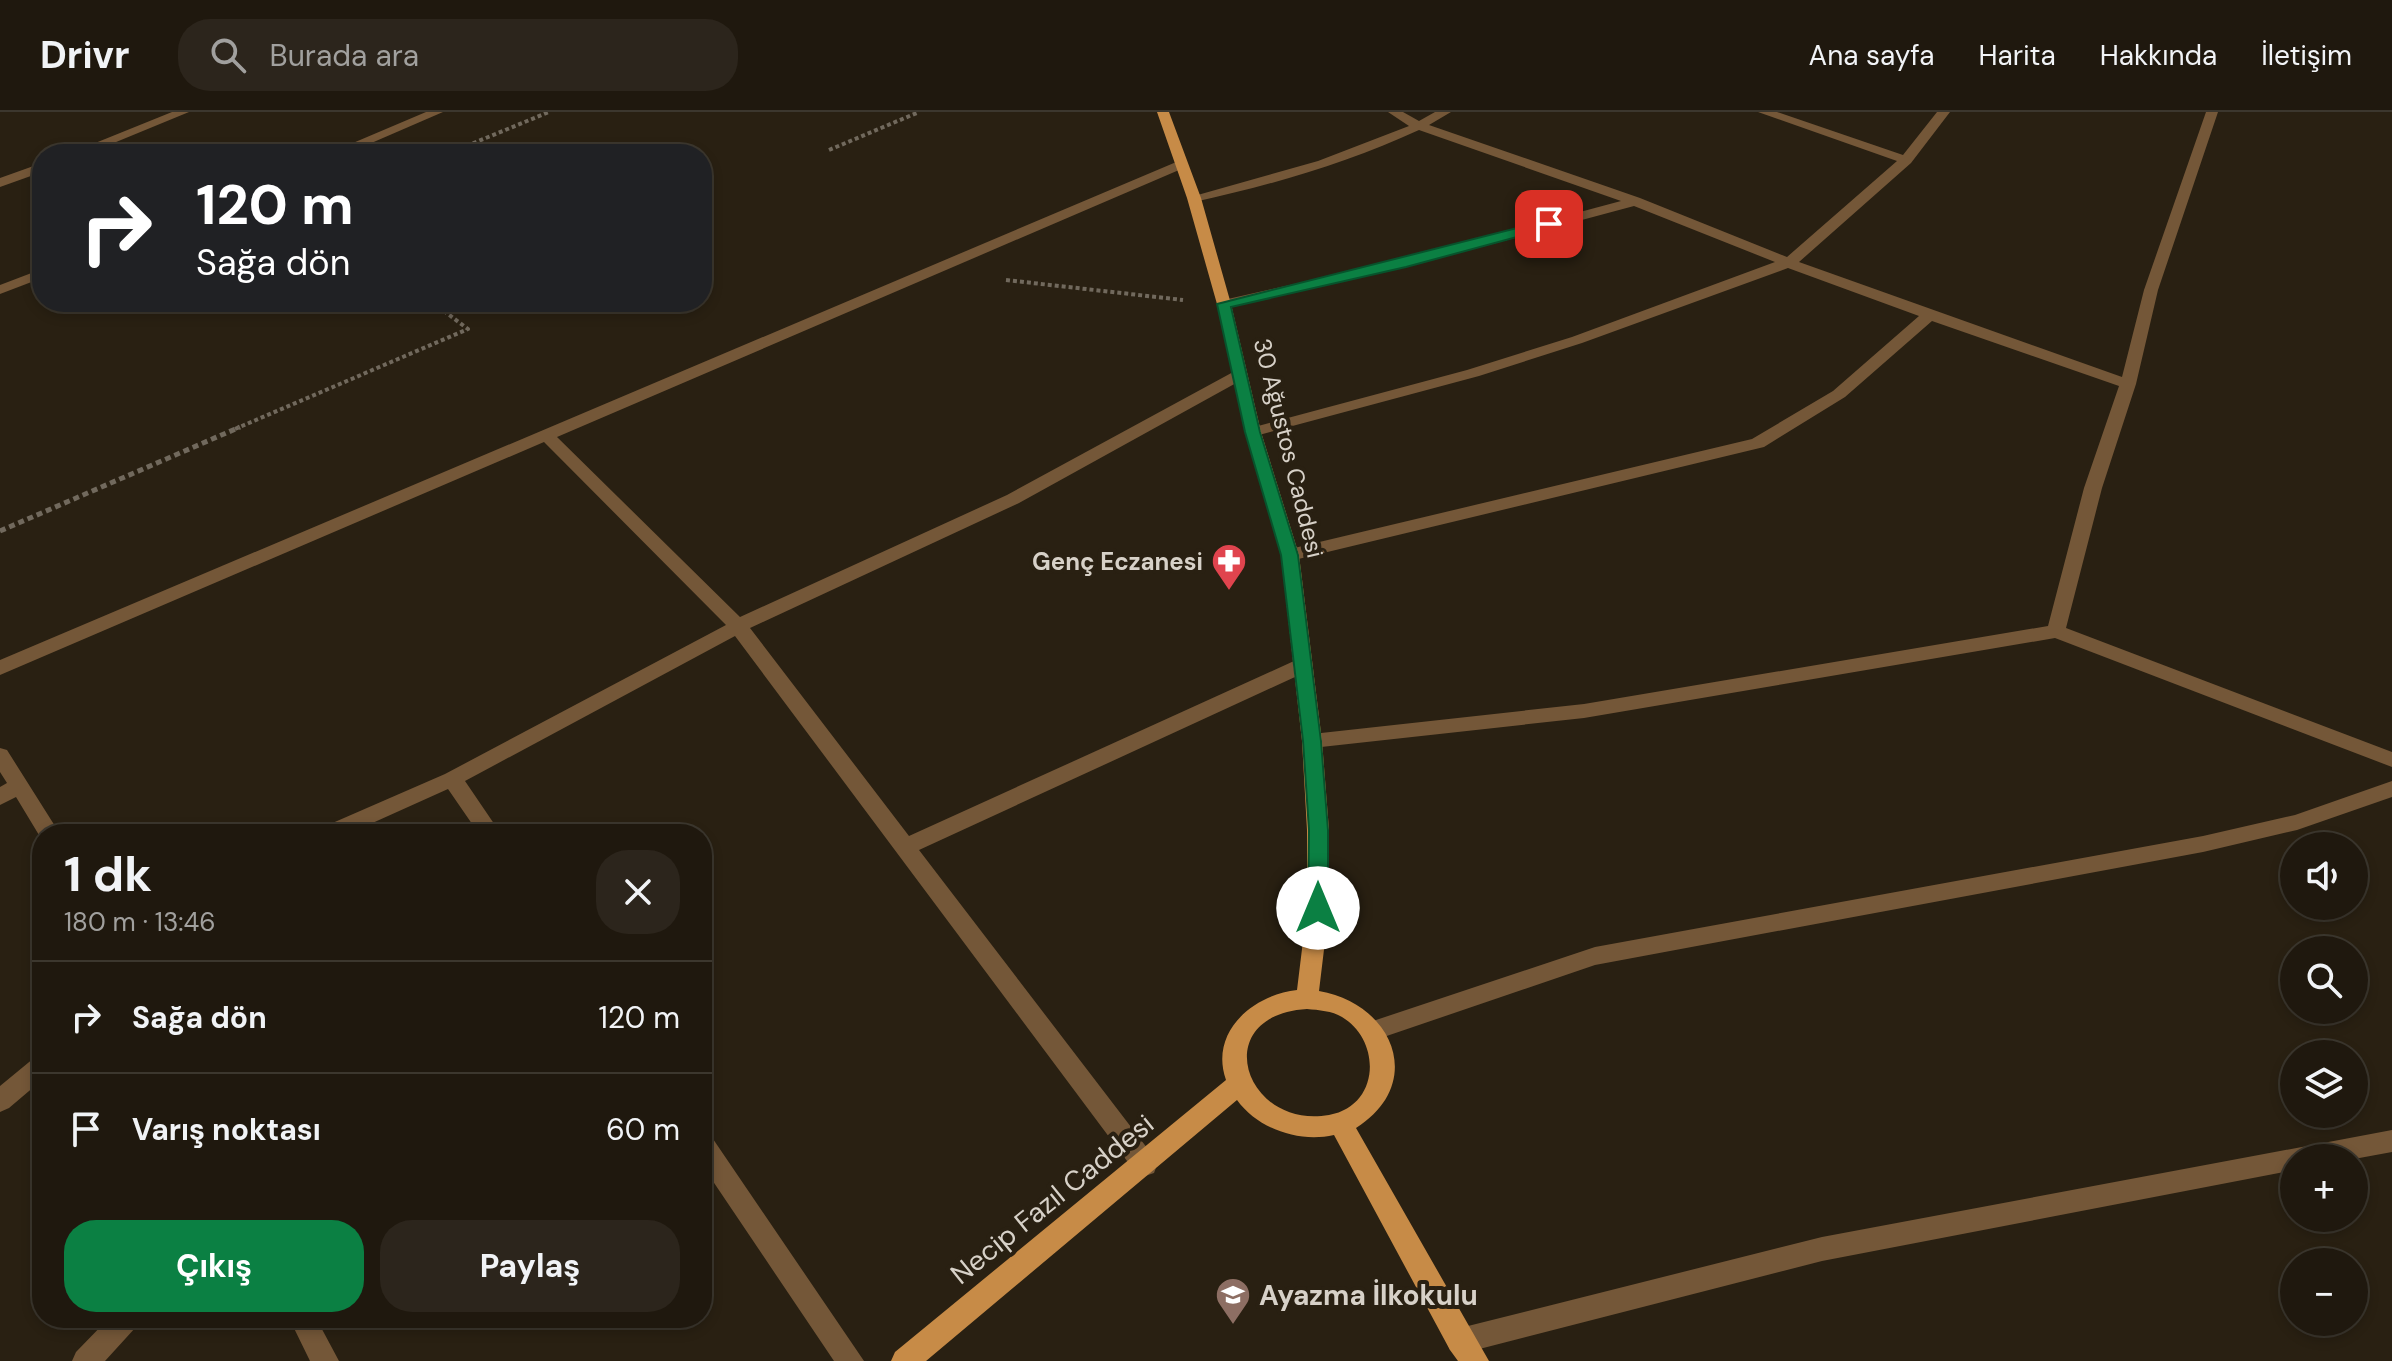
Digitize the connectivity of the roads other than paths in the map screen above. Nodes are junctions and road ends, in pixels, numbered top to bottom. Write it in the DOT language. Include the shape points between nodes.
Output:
graph roads {
  1 [pos="183,112"];
  2 [pos="437,112"];
  3 [pos="1163,112"];
  4 [pos="1394,112"];
  5 [pos="1445,112"];
  6 [pos="1764,112"];
  7 [pos="1944,112"];
  8 [pos="2212,112"];
  9 [pos="1419,126"];
  10 [pos="101,144"];
  11 [pos="359,144"];
  12 [pos="1906,160"];
  13 [pos="1181,164"];
  14 [pos="32,171"];
  15 [pos="0,183"];
  16 [pos="1194,198"];
  17 [pos="1635,201"];
  18 [pos="1790,262"];
  19 [pos="32,277"];
  20 [pos="0,290"];
  21 [pos="1224,304"];
  22 [pos="1929,315"];
  23 [pos="1241,374"];
  24 [pos="2128,384"];
  25 [pos="1253,432"];
  26 [pos="546,435"];
  27 [pos="1290,555"];
  28 [pos="738,626"];
  29 [pos="2056,631"];
  30 [pos="1301,666"];
  31 [pos="0,668"];
  32 [pos="1312,741"];
  33 [pos="0,755"];
  34 [pos="2392,760"];
  35 [pos="452,779"];
  36 [pos="20,785"];
  37 [pos="2392,789"];
  38 [pos="0,797"];
  39 [pos="43,824"];
  40 [pos="351,824"];
  41 [pos="483,824"];
  42 [pos="905,847"];
  43 [pos="1307,999"];
  44 [pos="1372,1031"];
  45 [pos="32,1074"];
  46 [pos="1239,1084"];
  47 [pos="0,1101"];
  48 [pos="1340,1123"];
  49 [pos="2392,1141"];
  50 [pos="2368,1145"];
  51 [pos="712,1159"];
  52 [pos="2280,1162"];
  53 [pos="1145,1165"];
  54 [pos="117,1328"];
  55 [pos="307,1328"];
  56 [pos="1468,1351"];
  57 [pos="86,1361"];
  58 [pos="325,1361"];
  59 [pos="850,1361"];
  60 [pos="905,1361"];
  1 -- 10 [label="street"];
  2 -- 11 [label="street"];
  3 -- 13 [label="main road, 30 Ağustos Caddesi"];
  4 -- 9 [label="street"];
  5 -- 9 [label="street"];
  6 -- 12 [label="street"];
  7 -- 12 [label="street"];
  8 -- 24 [label="street" via="2151,290"];
  9 -- 16 [label="street" via="1270,182"];
  9 -- 17 [label="street"];
  12 -- 18 [label="street"];
  13 -- 16 [label="main road, 30 Ağustos Caddesi"];
  13 -- 26 [label="street"];
  14 -- 15 [label="street"];
  16 -- 21 [label="main road, 30 Ağustos Caddesi"];
  17 -- 18 [label="street"];
  17 -- 21 [label="street" via="1406,263"];
  18 -- 22 [label="street"];
  18 -- 25 [label="street" via="1473,373"];
  19 -- 20 [label="street"];
  21 -- 23 [label="main road, 30 Ağustos Caddesi"];
  22 -- 24 [label="street"];
  22 -- 27 [label="street" via="1839,394 1758,443"];
  23 -- 25 [label="main road, 30 Ağustos Caddesi"];
  23 -- 28 [label="street" via="1013,499"];
  24 -- 29 [label="street" via="2093,488"];
  25 -- 27 [label="main road, 30 Ağustos Caddesi"];
  26 -- 28 [label="street"];
  26 -- 31 [label="street"];
  27 -- 30 [label="main road, 30 Ağustos Caddesi"];
  28 -- 35 [label="street"];
  28 -- 42 [label="street"];
  29 -- 32 [label="street" via="1584,711"];
  29 -- 34 [label="street"];
  30 -- 32 [label="main road, 30 Ağustos Caddesi"];
  30 -- 42 [label="street"];
  32 -- 43 [label="main road, 30 Ağustos Caddesi" via="1318,908"];
  33 -- 36 [label="street"];
  35 -- 40 [label="street"];
  35 -- 41 [label="street"];
  36 -- 38 [label="street"];
  36 -- 39 [label="street"];
  37 -- 44 [label="street" via="2297,822 2203,844 1595,956"];
  42 -- 53 [label="street"];
  43 -- 44 [label="main road" via="1355,1012"];
  43 -- 46 [label="main road" via="1261,1010 1246,1026 1233,1063"];
  44 -- 48 [label="main road" via="1383,1050 1384,1072 1377,1093 1362,1111"];
  45 -- 47 [label="street"];
  46 -- 48 [label="main road" via="1251,1102 1281,1121 1317,1127"];
  46 -- 53 [label="main road, Necip Fazıl Caddesi"];
  48 -- 56 [label="main road"];
  49 -- 50 [label="street"];
  51 -- 59 [label="street"];
  52 -- 56 [label="street" via="1822,1249"];
  53 -- 60 [label="main road, Necip Fazıl Caddesi"];
  54 -- 57 [label="street"];
  55 -- 58 [label="street"];
}
